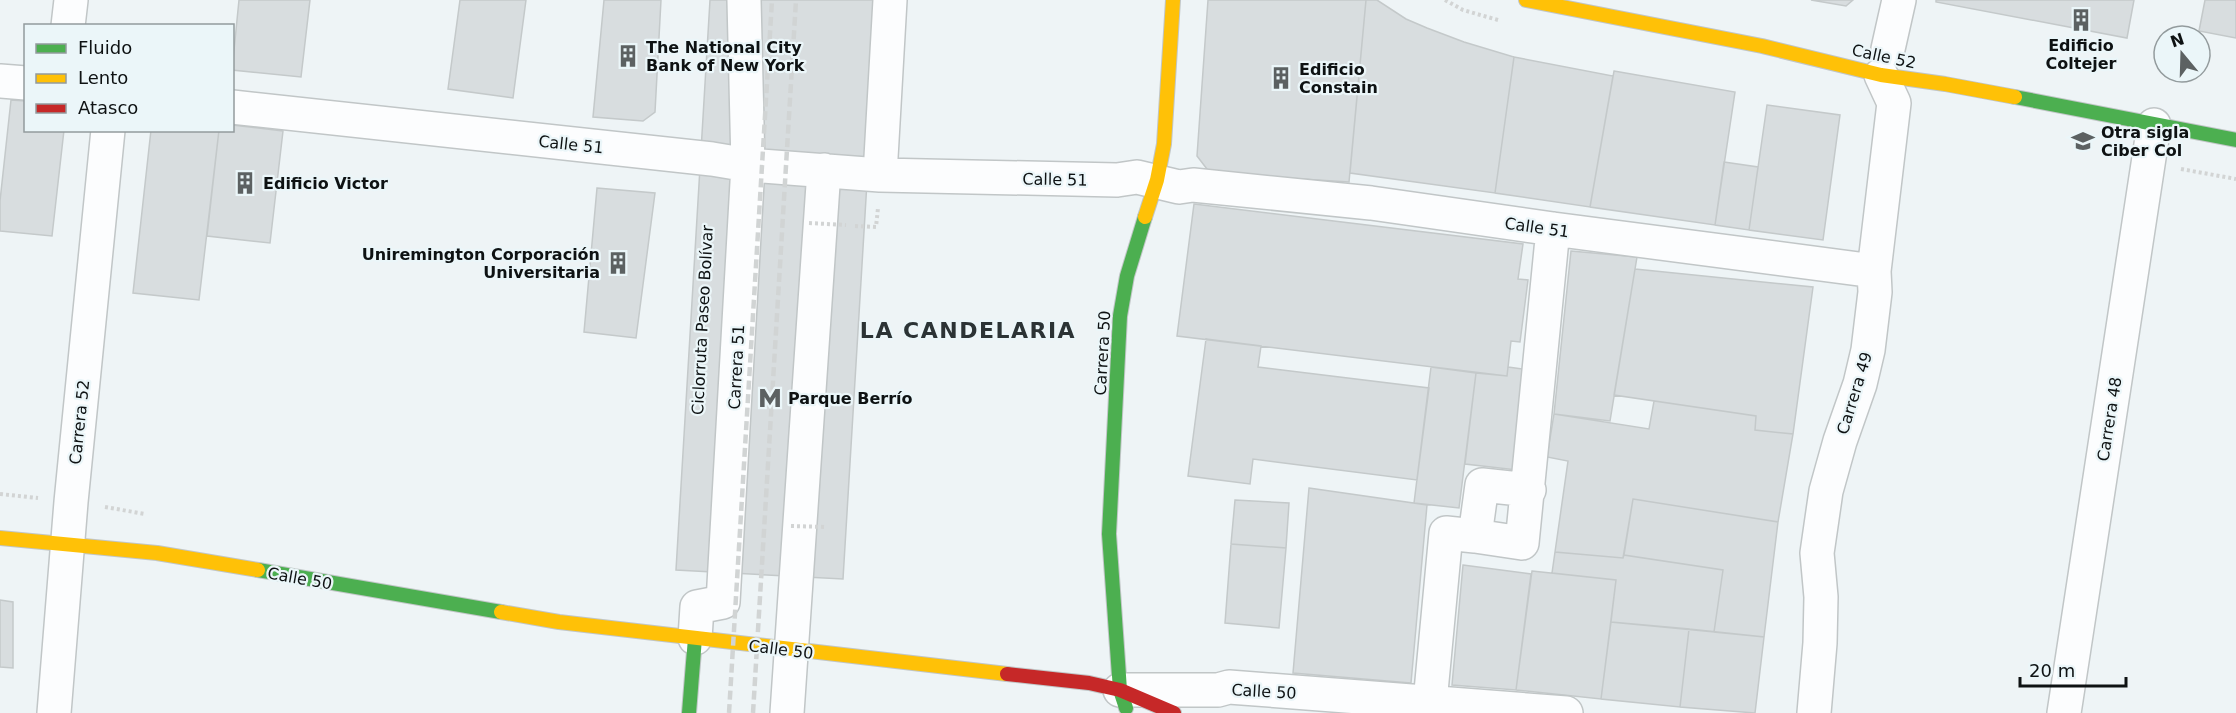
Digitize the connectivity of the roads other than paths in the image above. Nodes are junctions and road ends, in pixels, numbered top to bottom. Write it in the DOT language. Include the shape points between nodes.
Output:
graph roads {
  1 [pos="70,0"];
  2 [pos="744,0"];
  3 [pos="890,0"];
  4 [pos="1173,0"];
  5 [pos="1526,0"];
  6 [pos="1899,0"];
  7 [pos="68,24"];
  8 [pos="1885,62"];
  9 [pos="0,81"];
  10 [pos="24,83"];
  11 [pos="234,107"];
  12 [pos="2154,125"];
  13 [pos="108,132"];
  14 [pos="2236,140"];
  15 [pos="748,165"];
  16 [pos="824,170"];
  17 [pos="880,175"];
  18 [pos="1156,181"];
  19 [pos="1553,229"];
  20 [pos="1874,271"];
  21 [pos="1529,490"];
  22 [pos="1475,536"];
  23 [pos="0,538"];
  24 [pos="68,543"];
  25 [pos="695,638"];
  26 [pos="792,650"];
  27 [pos="1123,701"];
  28 [pos="1430,702"];
  29 [pos="54,713"];
  30 [pos="689,713"];
  31 [pos="787,713"];
  32 [pos="1174,713"];
  33 [pos="1566,713"];
  34 [pos="1814,713"];
  35 [pos="2064,713"];
  1 -- 7 [label="street"];
  2 -- 15 [label="street, Carrera 51"];
  3 -- 17 [label="street"];
  4 -- 18 [label="main road, Carrera 50" via="1165,134"];
  5 -- 8 [label="main road, Calle 52" via="1762,46"];
  6 -- 8 [label="street"];
  8 -- 12 [label="main road, Calle 52" via="1945,84"];
  8 -- 20 [label="street, Carrera 49" via="1893,103"];
  9 -- 10 [label="street"];
  11 -- 15 [label="street, Calle 51"];
  12 -- 14 [label="main road, Calle 52"];
  12 -- 35 [label="street, Carrera 48"];
  13 -- 24 [label="street, Carrera 52"];
  15 -- 16 [label="street, Calle 51"];
  15 -- 25 [label="street, Carrera 51" via="723,602 697,607"];
  16 -- 17 [label="street, Calle 51"];
  16 -- 26 [label="street"];
  17 -- 18 [label="street, Calle 51" via="1117,180 1137,177"];
  18 -- 19 [label="street, Calle 51" via="1179,187 1193,185 1371,203"];
  18 -- 27 [label="main road, Carrera 50" via="1122,290 1109,534"];
  19 -- 20 [label="street, Calle 51"];
  19 -- 21 [label="street"];
  20 -- 34 [label="street, Carrera 49" via="1868,350 1826,491 1817,553 1820,620"];
  21 -- 22 [label="street" via="1482,485"];
  21 -- 22 [label="street" via="1522,543"];
  22 -- 28 [label="street" via="1446,533"];
  23 -- 24 [label="main road, Calle 50"];
  24 -- 25 [label="main road, Calle 50" via="157,553 559,622"];
  24 -- 29 [label="street, Carrera 52"];
  25 -- 26 [label="main road, Calle 50"];
  25 -- 30 [label="main road, Carrera 51"];
  26 -- 27 [label="main road, Calle 50" via="1079,682"];
  26 -- 31 [label="street"];
  27 -- 28 [label="street, Calle 50" via="1229,687"];
  27 -- 32 [label="main road"];
  28 -- 33 [label="street, Calle 50"];
}
